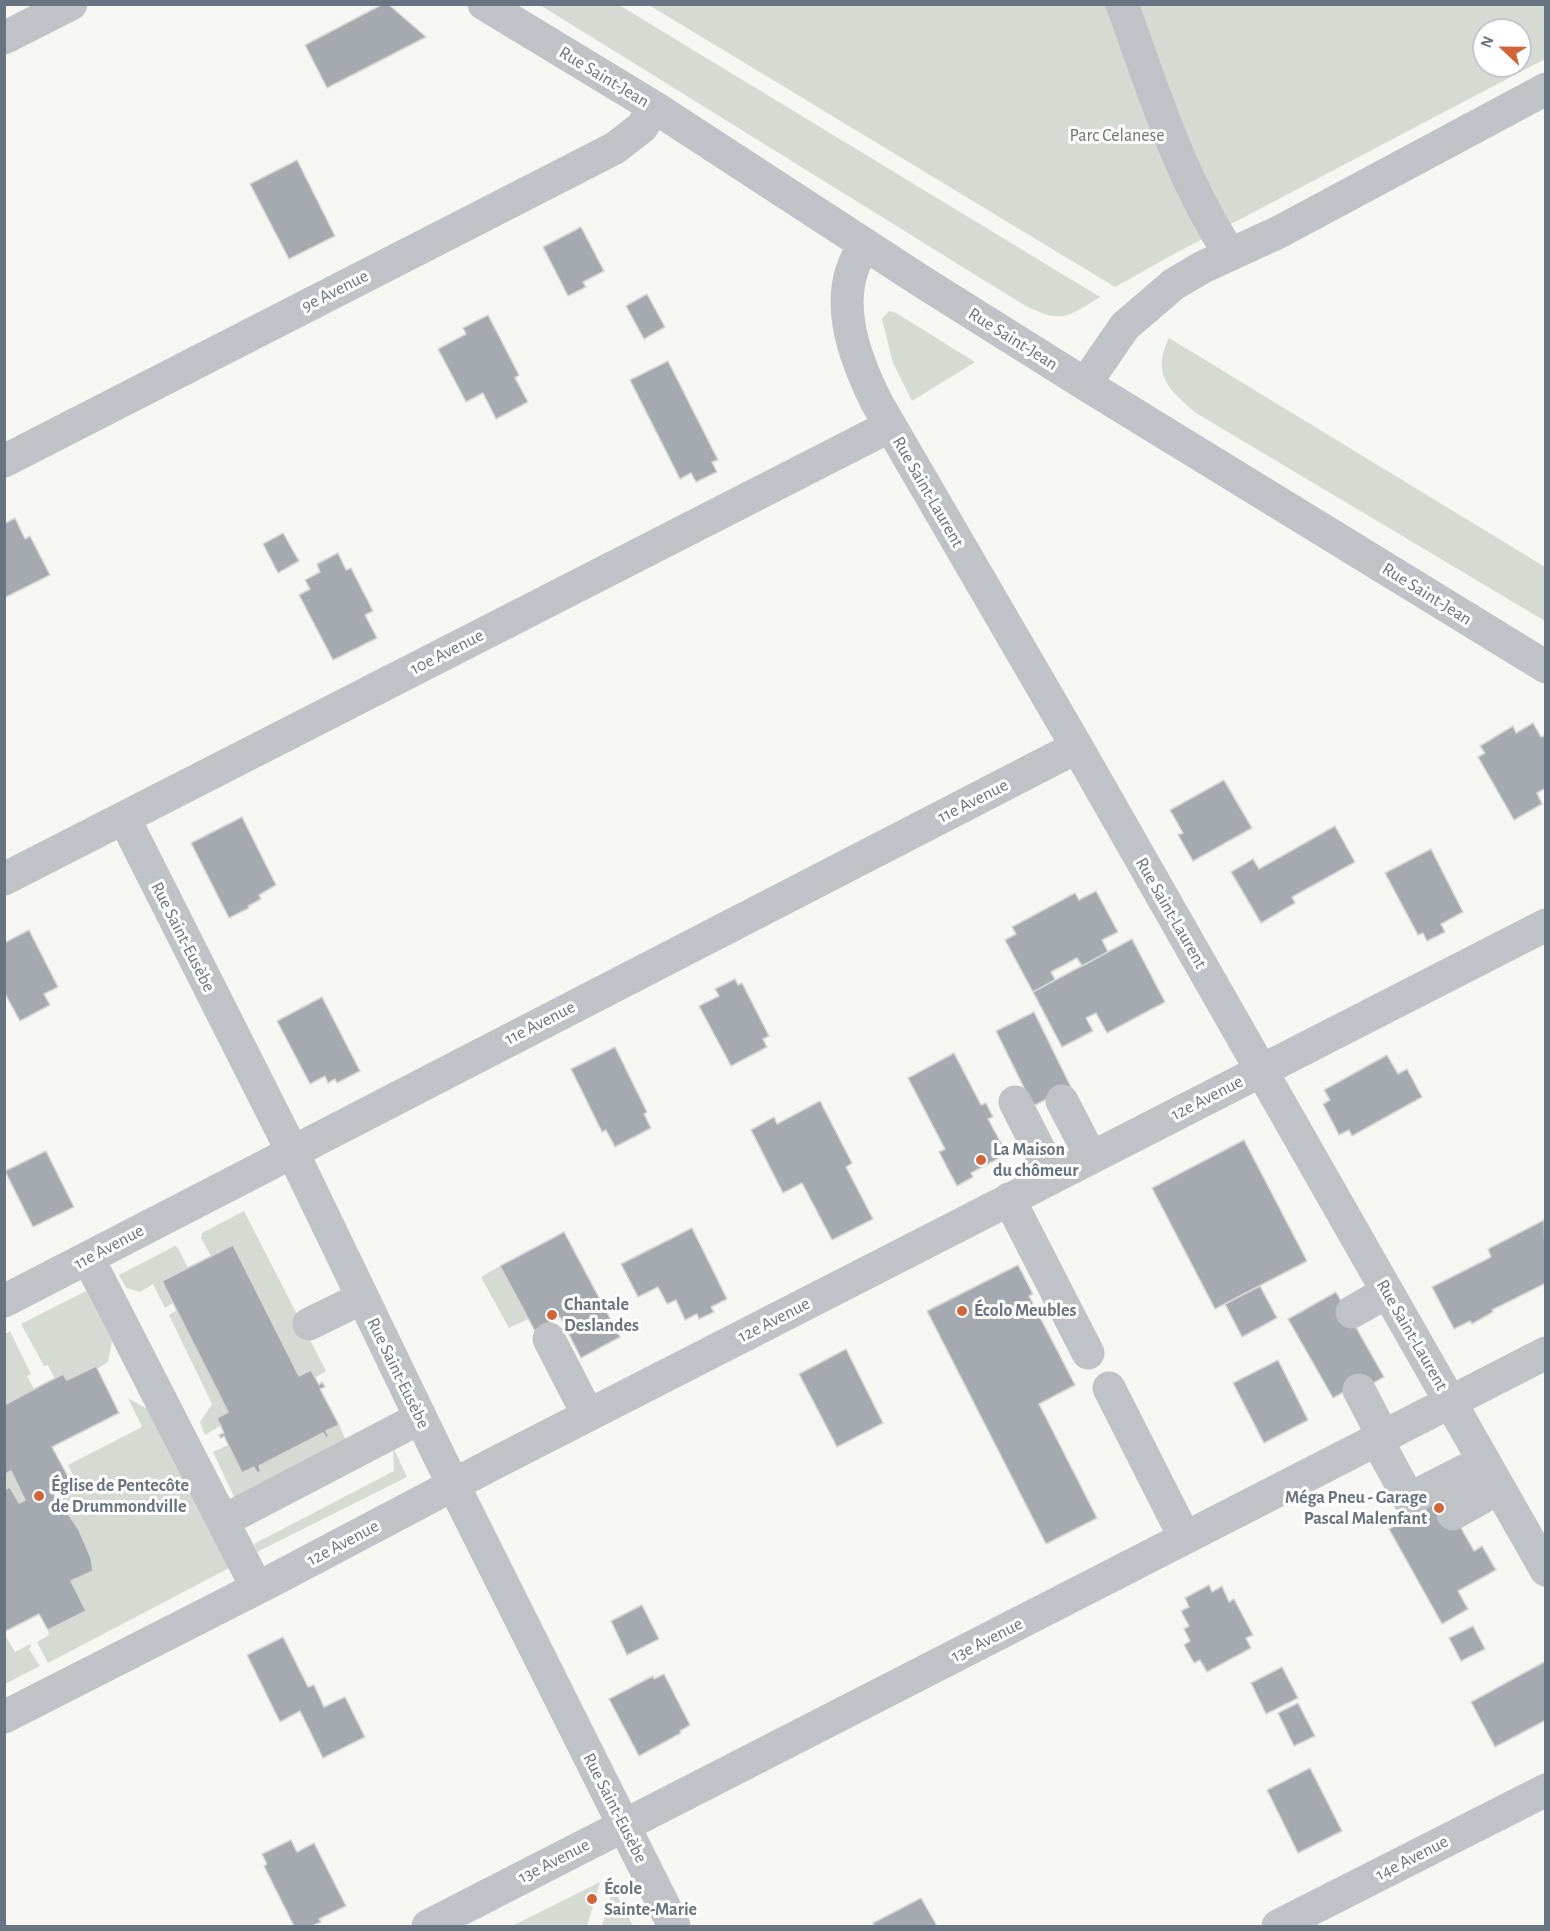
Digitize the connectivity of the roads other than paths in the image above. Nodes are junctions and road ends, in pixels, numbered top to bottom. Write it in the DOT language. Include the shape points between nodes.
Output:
graph roads {
  1 [pos="71,4"];
  2 [pos="484,4"];
  3 [pos="1122,4"];
  4 [pos="4,38"];
  5 [pos="1545,89"];
  6 [pos="654,107"];
  7 [pos="865,245"];
  8 [pos="1230,254"];
  9 [pos="1085,384"];
  10 [pos="890,426"];
  11 [pos="4,461"];
  12 [pos="1545,667"];
  13 [pos="1077,747"];
  14 [pos="124,818"];
  15 [pos="4,879"];
  16 [pos="1545,925"];
  17 [pos="1261,1070"];
  18 [pos="1062,1101"];
  19 [pos="1015,1102"];
  20 [pos="292,1151"];
  21 [pos="1091,1157"];
  22 [pos="1053,1177"];
  23 [pos="1009,1199"];
  24 [pos="88,1258"];
  25 [pos="1387,1292"];
  26 [pos="362,1298"];
  27 [pos="4,1301"];
  28 [pos="1352,1312"];
  29 [pos="309,1324"];
  30 [pos="549,1339"];
  31 [pos="1088,1353"];
  32 [pos="1545,1353"];
  33 [pos="1109,1388"];
  34 [pos="1359,1390"];
  35 [pos="1450,1402"];
  36 [pos="588,1415"];
  37 [pos="420,1418"];
  38 [pos="1380,1438"];
  39 [pos="1491,1474"];
  40 [pos="453,1485"];
  41 [pos="1453,1514"];
  42 [pos="222,1521"];
  43 [pos="1185,1538"];
  44 [pos="1545,1570"];
  45 [pos="257,1588"];
  46 [pos="4,1717"];
  47 [pos="1545,1790"];
  48 [pos="623,1826"];
  49 [pos="428,1926"];
  50 [pos="674,1926"];
  51 [pos="1278,1926"];
  1 -- 4 [label="street"];
  2 -- 6 [label="street, Rue Saint-Jean"];
  3 -- 8 [label="street" via="1184,172"];
  5 -- 8 [label="street"];
  6 -- 7 [label="street, Rue Saint-Jean"];
  6 -- 11 [label="street, 9e Avenue" via="642,127 615,148"];
  7 -- 9 [label="street, Rue Saint-Jean"];
  7 -- 10 [label="street, Rue Saint-Laurent" via="848,283 849,321 858,363"];
  8 -- 9 [label="street" via="1174,284 1146,306 1115,339"];
  9 -- 12 [label="street, Rue Saint-Jean"];
  10 -- 13 [label="street, Rue Saint-Laurent"];
  10 -- 14 [label="street, 10e Avenue"];
  13 -- 17 [label="street, Rue Saint-Laurent"];
  13 -- 20 [label="street, 11e Avenue"];
  14 -- 15 [label="street, 10e Avenue"];
  14 -- 20 [label="street, Rue Saint-Eusèbe"];
  16 -- 17 [label="street, 12e Avenue"];
  17 -- 21 [label="street, 12e Avenue"];
  17 -- 25 [label="street, Rue Saint-Laurent"];
  18 -- 21 [label="street"];
  19 -- 22 [label="street"];
  20 -- 24 [label="street, 11e Avenue"];
  20 -- 26 [label="street, Rue Saint-Eusèbe"];
  21 -- 22 [label="street, 12e Avenue"];
  22 -- 23 [label="street, 12e Avenue"];
  23 -- 31 [label="street"];
  23 -- 36 [label="street, 12e Avenue"];
  24 -- 27 [label="street, 11e Avenue"];
  24 -- 42 [label="street"];
  25 -- 28 [label="street"];
  25 -- 35 [label="street, Rue Saint-Laurent"];
  26 -- 29 [label="street"];
  26 -- 37 [label="street, Rue Saint-Eusèbe"];
  30 -- 36 [label="street"];
  32 -- 35 [label="street, 13e Avenue"];
  33 -- 43 [label="street"];
  34 -- 38 [label="street"];
  35 -- 38 [label="street, 13e Avenue"];
  35 -- 39 [label="street, Rue Saint-Laurent"];
  36 -- 40 [label="street, 12e Avenue"];
  37 -- 40 [label="street, Rue Saint-Eusèbe"];
  37 -- 42 [label="street"];
  38 -- 39 [label="street" via="1409,1499"];
  38 -- 43 [label="street, 13e Avenue"];
  39 -- 41 [label="street"];
  39 -- 44 [label="street, Rue Saint-Laurent"];
  40 -- 45 [label="street, 12e Avenue"];
  40 -- 48 [label="street, Rue Saint-Eusèbe"];
  42 -- 45 [label="street"];
  43 -- 48 [label="street, 13e Avenue"];
  45 -- 46 [label="street, 12e Avenue"];
  47 -- 51 [label="street, 14e Avenue"];
  48 -- 49 [label="street, 13e Avenue"];
  48 -- 50 [label="street, Rue Saint-Eusèbe"];
}
